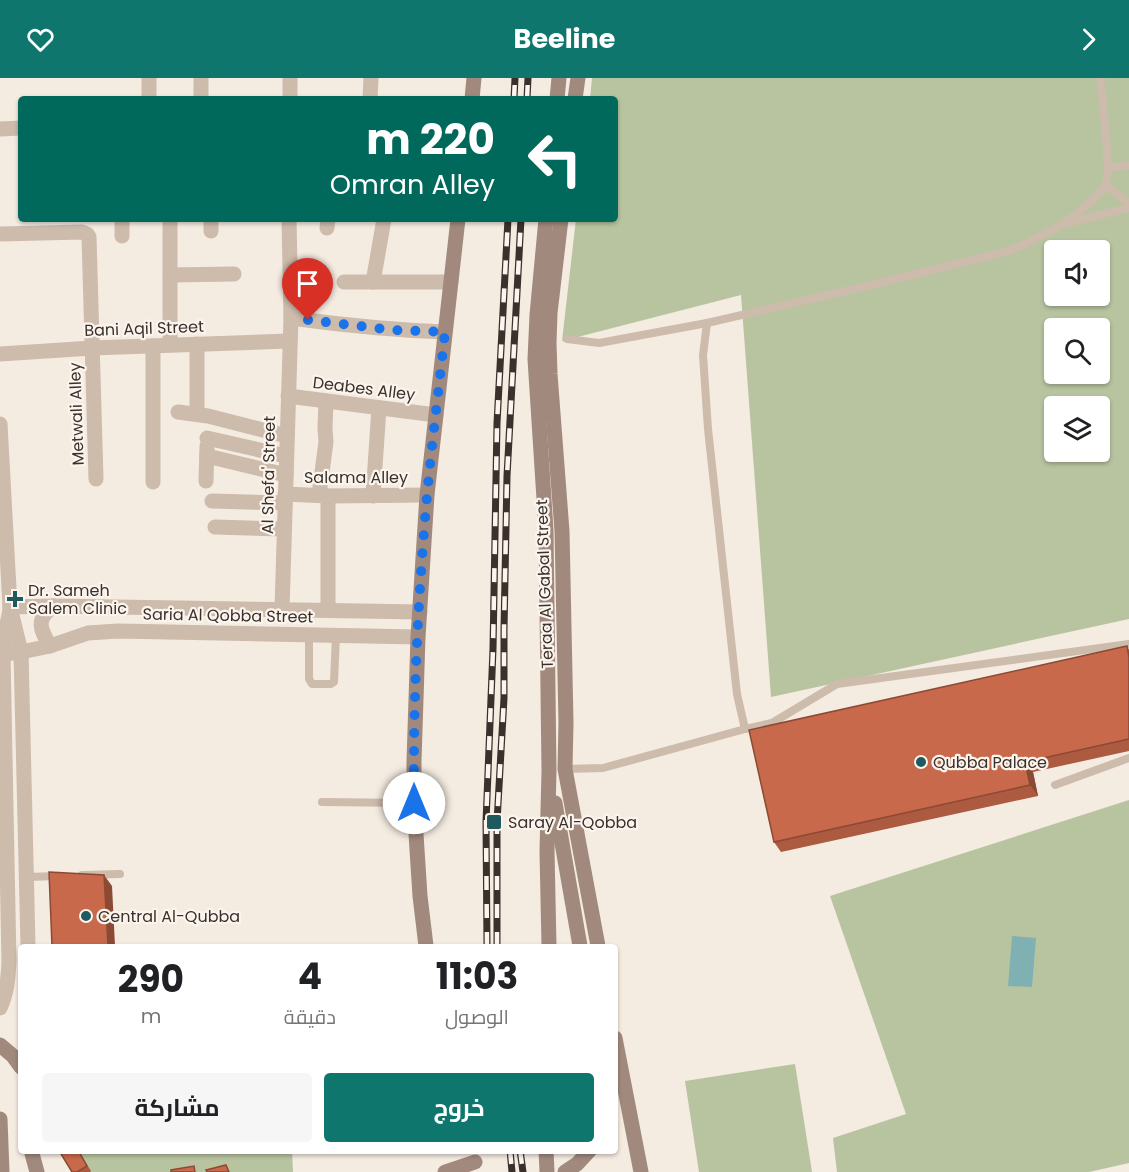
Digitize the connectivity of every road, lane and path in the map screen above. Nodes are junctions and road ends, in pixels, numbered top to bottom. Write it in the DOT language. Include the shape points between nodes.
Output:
graph roads {
  1 [pos="148,78"];
  2 [pos="201,78"];
  3 [pos="290,78"];
  4 [pos="370,78"];
  5 [pos="474,78"];
  6 [pos="559,78"];
  7 [pos="578,78"];
  8 [pos="1100,78"];
  9 [pos="149,96"];
  10 [pos="201,96"];
  11 [pos="290,96"];
  12 [pos="370,96"];
  13 [pos="472,96"];
  14 [pos="557,96"];
  15 [pos="575,96"];
  16 [pos="18,128"];
  17 [pos="0,129"];
  18 [pos="1129,165"];
  19 [pos="1108,168"];
  20 [pos="1106,185"];
  21 [pos="1129,206"];
  22 [pos="122,222"];
  23 [pos="170,222"];
  24 [pos="290,222"];
  25 [pos="383,222"];
  26 [pos="458,222"];
  27 [pos="546,222"];
  28 [pos="561,222"];
  29 [pos="1063,224"];
  30 [pos="0,234"];
  31 [pos="122,236"];
  32 [pos="234,274"];
  33 [pos="170,275"];
  34 [pos="344,282"];
  35 [pos="373,282"];
  36 [pos="451,282"];
  37 [pos="291,318"];
  38 [pos="707,323"];
  39 [pos="445,332"];
  40 [pos="567,339"];
  41 [pos="290,341"];
  42 [pos="197,344"];
  43 [pos="170,345"];
  44 [pos="153,346"];
  45 [pos="92,348"];
  46 [pos="0,354"];
  47 [pos="288,396"];
  48 [pos="326,401"];
  49 [pos="379,408"];
  50 [pos="178,412"];
  51 [pos="202,415"];
  52 [pos="436,415"];
  53 [pos="0,424"];
  54 [pos="287,436"];
  55 [pos="207,438"];
  56 [pos="207,456"];
  57 [pos="286,456"];
  58 [pos="286,475"];
  59 [pos="96,479"];
  60 [pos="206,481"];
  61 [pos="153,482"];
  62 [pos="323,495"];
  63 [pos="373,495"];
  64 [pos="427,495"];
  65 [pos="285,498"];
  66 [pos="212,501"];
  67 [pos="215,527"];
  68 [pos="285,528"];
  69 [pos="5,581"];
  70 [pos="54,606"];
  71 [pos="10,607"];
  72 [pos="282,609"];
  73 [pos="328,610"];
  74 [pos="420,612"];
  75 [pos="309,635"];
  76 [pos="336,635"];
  77 [pos="418,637"];
  78 [pos="1129,644"];
  79 [pos="50,646"];
  80 [pos="21,652"];
  81 [pos="3,654"];
  82 [pos="745,729"];
  83 [pos="1129,758"];
  84 [pos="565,769"];
  85 [pos="549,771"];
  86 [pos="1056,785"];
  87 [pos="322,801"];
  88 [pos="414,803"];
  89 [pos="120,874"];
  90 [pos="76,875"];
  91 [pos="66,876"];
  92 [pos="27,877"];
  93 [pos="28,944"];
  94 [pos="426,944"];
  95 [pos="549,944"];
  96 [pos="580,944"];
  97 [pos="598,944"];
  98 [pos="0,1008"];
  99 [pos="0,1045"];
  100 [pos="18,1063"];
  101 [pos="619,1089"];
  102 [pos="0,1119"];
  103 [pos="29,1154"];
  104 [pos="30,1154"];
  105 [pos="546,1154"];
  106 [pos="586,1154"];
  107 [pos="475,1162"];
  108 [pos="2,1172"];
  109 [pos="28,1172"];
  110 [pos="37,1172"];
  111 [pos="445,1172"];
  112 [pos="547,1172"];
  113 [pos="565,1172"];
  114 [pos="641,1172"];
  1 -- 9 [label="street"];
  2 -- 10 [label="street"];
  3 -- 11 [label="street"];
  4 -- 12 [label="street"];
  5 -- 13 [label="main road"];
  6 -- 14 [label="main road"];
  7 -- 15 [label="main road"];
  8 -- 19 [label="lane"];
  16 -- 17 [label="street"];
  18 -- 19 [label="lane"];
  19 -- 20 [label="lane"];
  20 -- 21 [label="lane"];
  20 -- 29 [label="lane"];
  21 -- 29 [label="lane"];
  22 -- 31 [label="street"];
  23 -- 33 [label="street"];
  24 -- 37 [label="street, Al Shefa' Street"];
  25 -- 35 [label="street"];
  26 -- 36 [label="main road"];
  27 -- 85 [label="main road, Teraa Al Gabal Street" via="535,359 546,530"];
  28 -- 84 [label="main road, Teraa Al Gabal Street" via="549,343 562,531"];
  29 -- 38 [label="lane" via="1008,251"];
  30 -- 45 [label="street, Metwali Alley" via="87,234"];
  32 -- 33 [label="street"];
  33 -- 43 [label="street"];
  34 -- 35 [label="street"];
  35 -- 36 [label="street"];
  36 -- 39 [label="main road"];
  37 -- 39 [label="street"];
  37 -- 41 [label="street, Al Shefa' Street"];
  38 -- 40 [label="lane" via="599,343"];
  38 -- 82 [label="lane" via="703,355 708,429 737,694"];
  39 -- 52 [label="main road"];
  41 -- 42 [label="street, Bani Aqil Street"];
  41 -- 47 [label="street, Al Shefa' Street"];
  42 -- 43 [label="street, Bani Aqil Street"];
  42 -- 51 [label="street"];
  43 -- 44 [label="street, Bani Aqil Street"];
  44 -- 45 [label="street, Bani Aqil Street"];
  44 -- 61 [label="street"];
  45 -- 46 [label="street, Bani Aqil Street"];
  45 -- 59 [label="street, Metwali Alley"];
  47 -- 48 [label="street, Deabes Alley"];
  47 -- 54 [label="street, Al Shefa' Street"];
  48 -- 49 [label="street, Deabes Alley"];
  48 -- 62 [label="street"];
  49 -- 52 [label="street, Deabes Alley"];
  49 -- 63 [label="street"];
  50 -- 51 [label="street"];
  51 -- 54 [label="street"];
  51 -- 55 [label="street"];
  52 -- 64 [label="main road"];
  53 -- 69 [label="street"];
  54 -- 57 [label="street, Al Shefa' Street"];
  55 -- 56 [label="street"];
  55 -- 57 [label="street"];
  56 -- 58 [label="street"];
  56 -- 60 [label="street"];
  57 -- 58 [label="street, Al Shefa' Street"];
  58 -- 65 [label="street, Al Shefa' Street"];
  62 -- 63 [label="street, Salama Alley"];
  62 -- 65 [label="street, Salama Alley"];
  62 -- 73 [label="street"];
  63 -- 64 [label="street, Salama Alley"];
  64 -- 74 [label="main road"];
  65 -- 66 [label="street, Salama Alley"];
  65 -- 68 [label="street, Al Shefa' Street"];
  67 -- 68 [label="street"];
  68 -- 72 [label="street, Al Shefa' Street"];
  69 -- 71 [label="street"];
  70 -- 71 [label="street, Saria Al Qobba Street"];
  70 -- 72 [label="street, Saria Al Qobba Street"];
  70 -- 79 [label="street" via="42,617 41,627"];
  71 -- 80 [label="street"];
  71 -- 81 [label="street"];
  72 -- 73 [label="street, Saria Al Qobba Street"];
  73 -- 74 [label="street, Saria Al Qobba Street"];
  74 -- 77 [label="main road"];
  75 -- 76 [label="street, Saria Al Qobba Street"];
  75 -- 76 [label="lane" via="312,684 334,682"];
  75 -- 79 [label="street, Saria Al Qobba Street" via="118,631 88,633"];
  76 -- 77 [label="street, Saria Al Qobba Street"];
  77 -- 88 [label="main road"];
  78 -- 82 [label="lane" via="837,684 772,723"];
  79 -- 80 [label="street, Saria Al Qobba Street"];
  80 -- 81 [label="street, Saria Al Qobba Street"];
  80 -- 92 [label="street"];
  81 -- 98 [label="street" via="9,962 6,995"];
  82 -- 84 [label="lane" via="603,768"];
  83 -- 86 [label="lane"];
  84 -- 97 [label="main road, Teraa Al Gabal Street"];
  85 -- 95 [label="main road, Teraa Al Gabal Street"];
  85 -- 96 [label="main road, Teraa Al Gabal Street"];
  87 -- 88 [label="lane"];
  88 -- 94 [label="main road"];
  89 -- 90 [label="lane"];
  91 -- 92 [label="lane"];
  92 -- 93 [label="street"];
  99 -- 100 [label="main road"];
  101 -- 114 [label="main road"];
  102 -- 108 [label="main road"];
  103 -- 109 [label="main road"];
  104 -- 110 [label="main road"];
  105 -- 112 [label="main road"];
  106 -- 113 [label="main road"];
  107 -- 111 [label="main road"];
}
